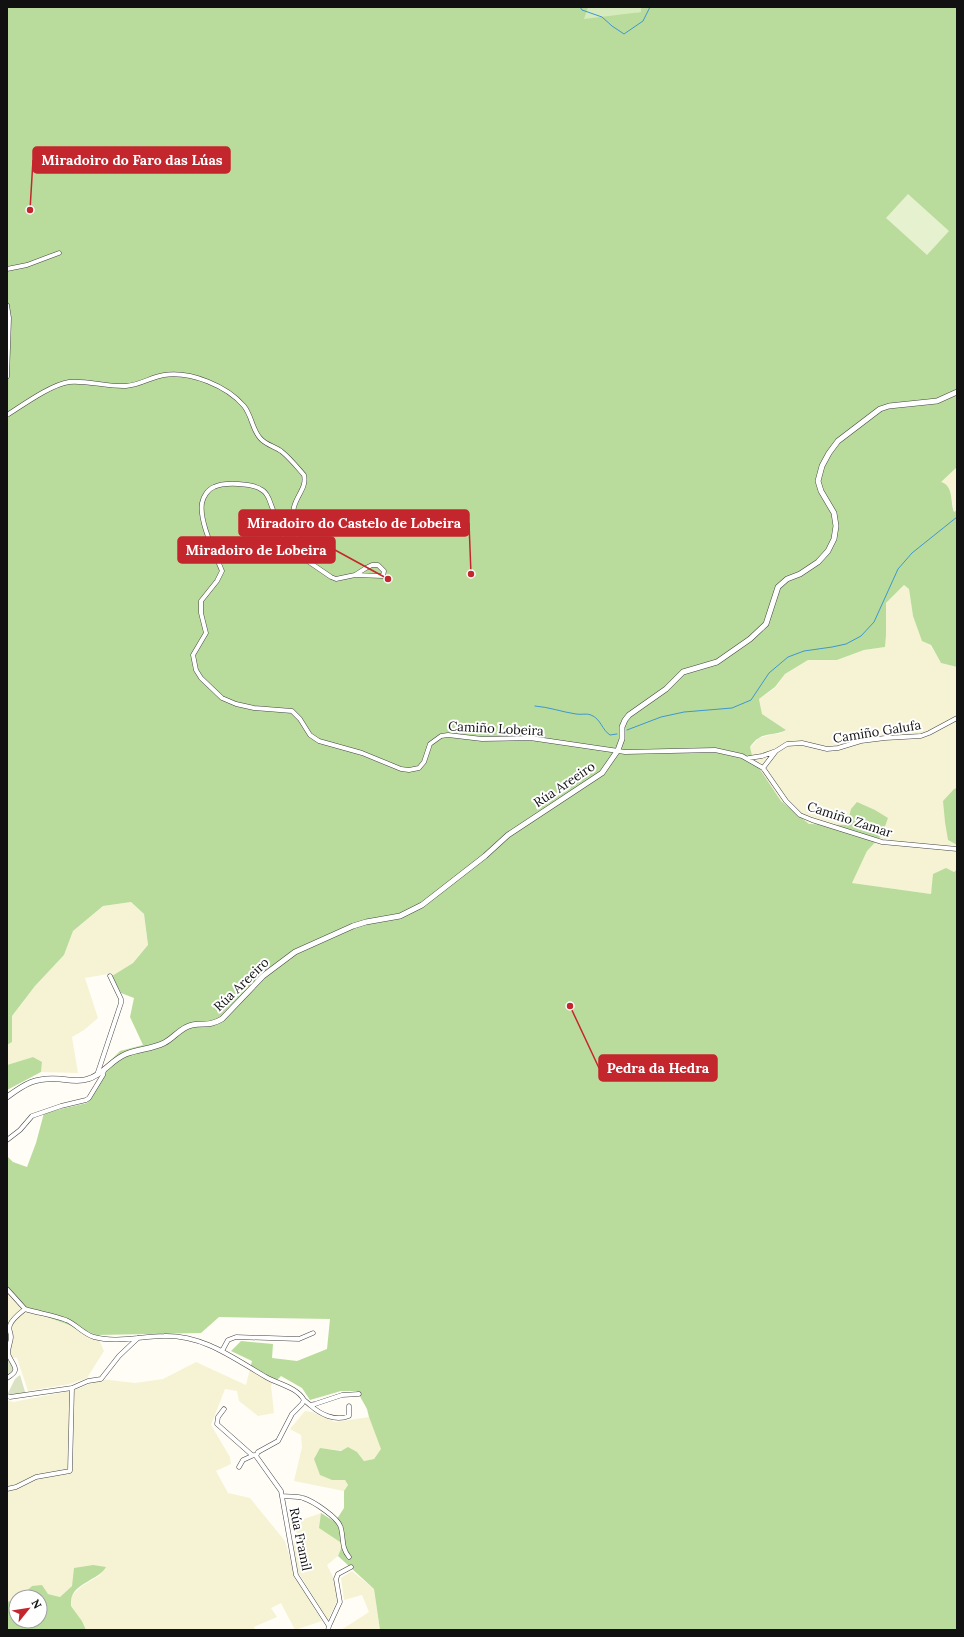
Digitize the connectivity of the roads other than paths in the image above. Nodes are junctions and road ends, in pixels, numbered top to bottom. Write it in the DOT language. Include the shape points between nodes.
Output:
graph roads {
  1 [pos="59,253"];
  2 [pos="7,269"];
  3 [pos="7,305"];
  4 [pos="7,377"];
  5 [pos="957,392"];
  6 [pos="7,415"];
  7 [pos="298,555"];
  8 [pos="355,576"];
  9 [pos="957,718"];
  10 [pos="618,750"];
  11 [pos="776,751"];
  12 [pos="749,758"];
  13 [pos="763,768"];
  14 [pos="957,849"];
  15 [pos="110,976"];
  16 [pos="104,1069"];
  17 [pos="98,1075"];
  18 [pos="7,1098"];
  19 [pos="7,1140"];
  20 [pos="7,1289"];
  21 [pos="25,1309"];
  22 [pos="313,1333"];
  23 [pos="139,1338"];
  24 [pos="222,1351"];
  25 [pos="7,1378"];
  26 [pos="72,1388"];
  27 [pos="359,1394"];
  28 [pos="7,1396"];
  29 [pos="304,1400"];
  30 [pos="310,1405"];
  31 [pos="350,1406"];
  32 [pos="224,1409"];
  33 [pos="254,1455"];
  34 [pos="239,1467"];
  35 [pos="7,1489"];
  36 [pos="282,1496"];
  37 [pos="349,1557"];
  38 [pos="351,1567"];
  39 [pos="328,1628"];
  1 -- 2 [label="street" via="27,265"];
  3 -- 4 [label="street"];
  5 -- 10 [label="street, Rúa Areeiro" via="937,401 880,409 838,441 822,466 818,481 834,513 836,526 834,539 828,551 818,562 787,579 778,587 766,624 750,639 716,662 683,672 666,689 629,715 622,727 622,739"];
  6 -- 7 [label="street" via="37,396 69,382 125,386 137,385 164,375 195,377 214,384 238,399 248,412 259,437 285,454 304,474 304,486 293,511 301,551"];
  7 -- 8 [label="street, Camiño Lobeira" via="330,578"];
  7 -- 10 [label="street, Camiño Lobeira" via="285,542 267,494 256,486 224,484 214,486 205,495 202,512 212,550 222,571 217,582 201,601 206,633 195,649 193,660 201,678 222,698 254,708 292,711 310,735 319,741 362,753 401,769 416,769 423,764 430,744 441,736 448,735 482,739 530,738"];
  8 -- 8 [label="street, Camiño Lobeira" via="372,565 384,571 382,576"];
  9 -- 11 [label="street, Camiño Galufa" via="920,736 861,741 827,749 793,743"];
  10 -- 12 [label="street, Camiño Zamar" via="652,753 715,750"];
  10 -- 16 [label="street, Rúa Areeiro" via="602,773 508,835 422,904 400,916 353,926 295,952 263,976 222,1019 210,1024 184,1028 165,1043 127,1054"];
  11 -- 12 [label="street, Camiño Galufa"];
  11 -- 13 [label="street, Camiño Galufa"];
  12 -- 13 [label="street, Camiño Zamar"];
  13 -- 14 [label="street, Camiño Zamar" via="800,815 882,842"];
  15 -- 17 [label="street" via="121,1003"];
  16 -- 17 [label="street, Rúa Areeiro"];
  16 -- 19 [label="street, Rúa Areeiro" via="89,1098 32,1116"];
  17 -- 18 [label="street, Rúa Areeiro" via="82,1081 36,1080 25,1084"];
  20 -- 21 [label="street"];
  21 -- 23 [label="street" via="66,1320 95,1337"];
  21 -- 25 [label="street" via="11,1323 9,1330 11,1336 8,1353 15,1364 15,1372"];
  22 -- 24 [label="street" via="299,1339 236,1337 228,1340"];
  23 -- 24 [label="street" via="195,1338"];
  23 -- 26 [label="street" via="119,1356 102,1379 88,1381"];
  24 -- 29 [label="street" via="301,1394"];
  26 -- 28 [label="street" via="28,1396"];
  26 -- 35 [label="street" via="70,1471 36,1477"];
  27 -- 30 [label="street" via="342,1395"];
  29 -- 30 [label="street"];
  29 -- 33 [label="street" via="292,1414 278,1441"];
  30 -- 31 [label="street" via="336,1419 349,1416"];
  32 -- 33 [label="street, Rúa Framil" via="218,1417 217,1424"];
  33 -- 34 [label="street" via="242,1460"];
  33 -- 36 [label="street, Rúa Framil"];
  36 -- 37 [label="street, Rúa Framil" via="303,1498 339,1521 344,1550"];
  36 -- 39 [label="street, Rúa Framil" via="296,1574"];
  38 -- 39 [label="street, Rúa Framil" via="338,1574 336,1579 340,1602"];
}
